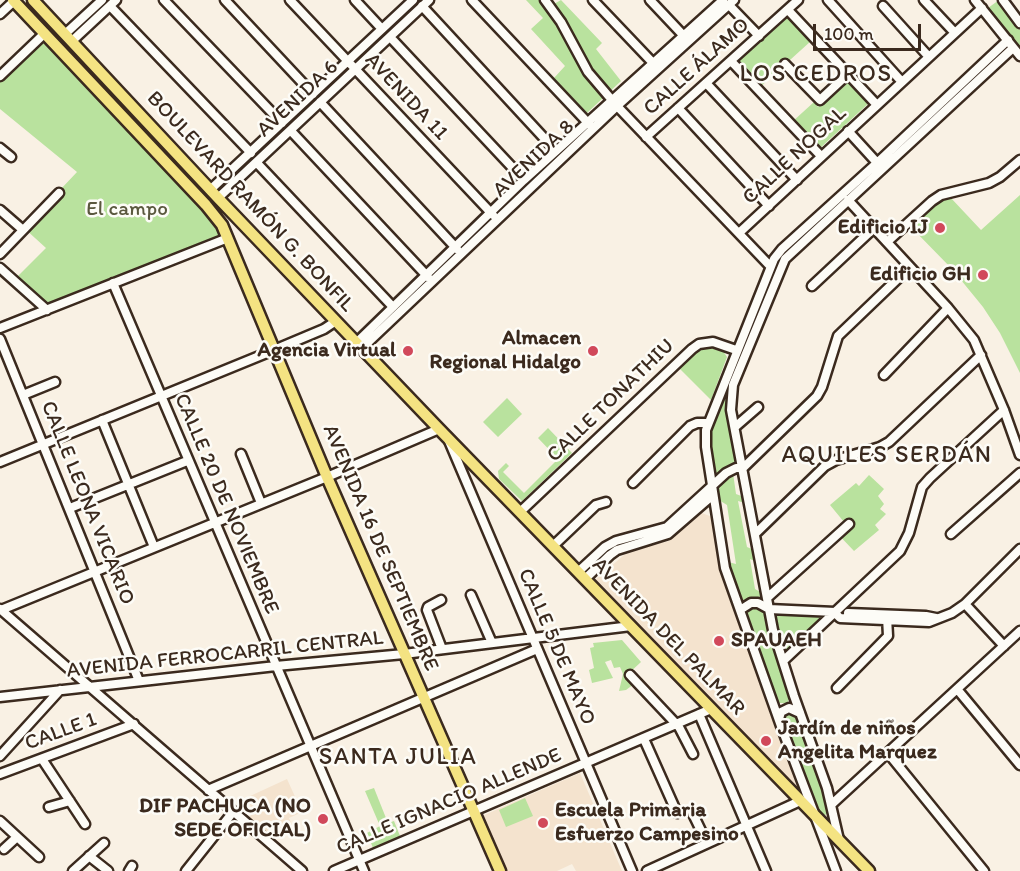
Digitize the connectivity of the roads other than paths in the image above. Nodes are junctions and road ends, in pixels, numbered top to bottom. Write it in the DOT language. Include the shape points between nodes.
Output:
graph roads {
  1 [pos="33,0"];
  2 [pos="102,0"];
  3 [pos="164,0"];
  4 [pos="225,0"];
  5 [pos="290,0"];
  6 [pos="355,0"];
  7 [pos="413,0"];
  8 [pos="472,0"];
  9 [pos="545,0"];
  10 [pos="593,0"];
  11 [pos="650,0"];
  12 [pos="798,0"];
  13 [pos="828,0"];
  14 [pos="924,0"];
  15 [pos="975,0"];
  16 [pos="1004,0"];
  17 [pos="13,1"];
  18 [pos="723,2"];
  19 [pos="113,3"];
  20 [pos="425,3"];
  21 [pos="883,6"];
  22 [pos="982,8"];
  23 [pos="788,10"];
  24 [pos="0,14"];
  25 [pos="1020,23"];
  26 [pos="78,29"];
  27 [pos="382,29"];
  28 [pos="45,33"];
  29 [pos="955,33"];
  30 [pos="683,35"];
  31 [pos="759,36"];
  32 [pos="390,37"];
  33 [pos="69,38"];
  34 [pos="1010,44"];
  35 [pos="1020,56"];
  36 [pos="929,57"];
  37 [pos="731,61"];
  38 [pos="348,62"];
  39 [pos="653,63"];
  40 [pos="785,64"];
  41 [pos="356,70"];
  42 [pos="848,75"];
  43 [pos="0,76"];
  44 [pos="902,82"];
  45 [pos="706,83"];
  46 [pos="313,94"];
  47 [pos="320,102"];
  48 [pos="614,103"];
  49 [pos="877,105"];
  50 [pos="678,108"];
  51 [pos="282,123"];
  52 [pos="590,125"];
  53 [pos="291,131"];
  54 [pos="848,131"];
  55 [pos="646,137"];
  56 [pos="0,148"];
  57 [pos="556,151"];
  58 [pos="251,153"];
  59 [pos="821,156"];
  60 [pos="11,157"];
  61 [pos="1020,160"];
  62 [pos="256,163"];
  63 [pos="880,166"];
  64 [pos="524,180"];
  65 [pos="797,180"];
  66 [pos="59,194"];
  67 [pos="214,194"];
  68 [pos="848,200"];
  69 [pos="769,206"];
  70 [pos="0,210"];
  71 [pos="494,216"];
  72 [pos="874,228"];
  73 [pos="23,230"];
  74 [pos="739,233"];
  75 [pos="228,238"];
  76 [pos="887,242"];
  77 [pos="458,250"];
  78 [pos="0,254"];
  79 [pos="770,266"];
  80 [pos="910,267"];
  81 [pos="0,268"];
  82 [pos="429,278"];
  83 [pos="113,283"];
  84 [pos="812,286"];
  85 [pos="756,300"];
  86 [pos="766,304"];
  87 [pos="393,307"];
  88 [pos="948,308"];
  89 [pos="47,310"];
  90 [pos="336,321"];
  91 [pos="0,328"];
  92 [pos="0,339"];
  93 [pos="360,345"];
  94 [pos="274,350"];
  95 [pos="736,350"];
  96 [pos="981,355"];
  97 [pos="884,375"];
  98 [pos="54,382"];
  99 [pos="23,395"];
  100 [pos="160,398"];
  101 [pos="758,407"];
  102 [pos="1004,410"];
  103 [pos="102,420"];
  104 [pos="708,423"];
  105 [pos="735,427"];
  106 [pos="439,429"];
  107 [pos="447,437"];
  108 [pos="44,445"];
  109 [pos="241,454"];
  110 [pos="1020,455"];
  111 [pos="187,461"];
  112 [pos="0,462"];
  113 [pos="743,468"];
  114 [pos="1020,473"];
  115 [pos="327,477"];
  116 [pos="633,483"];
  117 [pos="129,484"];
  118 [pos="713,491"];
  119 [pos="606,501"];
  120 [pos="261,503"];
  121 [pos="70,508"];
  122 [pos="520,512"];
  123 [pos="214,522"];
  124 [pos="849,524"];
  125 [pos="755,534"];
  126 [pos="951,534"];
  127 [pos="554,546"];
  128 [pos="154,547"];
  129 [pos="1020,549"];
  130 [pos="95,571"];
  131 [pos="582,575"];
  132 [pos="471,595"];
  133 [pos="767,598"];
  134 [pos="441,600"];
  135 [pos="965,604"];
  136 [pos="0,609"];
  137 [pos="769,609"];
  138 [pos="741,610"];
  139 [pos="834,612"];
  140 [pos="887,617"];
  141 [pos="631,626"];
  142 [pos="1020,631"];
  143 [pos="532,638"];
  144 [pos="492,643"];
  145 [pos="1004,646"];
  146 [pos="442,649"];
  147 [pos="537,649"];
  148 [pos="404,654"];
  149 [pos="783,661"];
  150 [pos="276,666"];
  151 [pos="630,675"];
  152 [pos="139,681"];
  153 [pos="91,687"];
  154 [pos="837,688"];
  155 [pos="957,689"];
  156 [pos="60,690"];
  157 [pos="794,696"];
  158 [pos="0,697"];
  159 [pos="423,697"];
  160 [pos="772,700"];
  161 [pos="711,709"];
  162 [pos="800,713"];
  163 [pos="699,714"];
  164 [pos="779,720"];
  165 [pos="134,724"];
  166 [pos="676,724"];
  167 [pos="644,739"];
  168 [pos="309,746"];
  169 [pos="888,753"];
  170 [pos="693,754"];
  171 [pos="0,756"];
  172 [pos="42,759"];
  173 [pos="586,763"];
  174 [pos="1020,765"];
  175 [pos="0,774"];
  176 [pos="208,790"];
  177 [pos="70,801"];
  178 [pos="800,801"];
  179 [pos="832,804"];
  180 [pos="49,807"];
  181 [pos="474,811"];
  182 [pos="233,812"];
  183 [pos="692,812"];
  184 [pos="677,813"];
  185 [pos="813,813"];
  186 [pos="0,820"];
  187 [pos="85,824"];
  188 [pos="747,826"];
  189 [pos="17,837"];
  190 [pos="839,840"];
  191 [pos="104,843"];
  192 [pos="707,843"];
  193 [pos="4,849"];
  194 [pos="89,856"];
  195 [pos="39,857"];
  196 [pos="359,859"];
  197 [pos="73,871"];
  198 [pos="108,871"];
  199 [pos="186,871"];
  200 [pos="302,871"];
  201 [pos="334,871"];
  202 [pos="364,871"];
  203 [pos="500,871"];
  204 [pos="632,871"];
  205 [pos="646,871"];
  206 [pos="766,871"];
  207 [pos="836,871"];
  208 [pos="869,871"];
  209 [pos="984,871"];
  1 -- 33 [label="main road, BOULEVARD RAMÓN G. BONFIL"];
  2 -- 26 [label="street"];
  3 -- 51 [label="street"];
  4 -- 46 [label="street"];
  5 -- 38 [label="street, AVENIDA 11"];
  6 -- 27 [label="street"];
  7 -- 27 [label="street, AVENIDA 6"];
  8 -- 52 [label="street"];
  9 -- 48 [label="street" via="580,59"];
  10 -- 39 [label="street"];
  11 -- 30 [label="street"];
  12 -- 23 [label="street, CALLE ÁLAMO"];
  13 -- 44 [label="street"];
  14 -- 29 [label="street"];
  15 -- 22 [label="street"];
  16 -- 25 [label="street"];
  17 -- 24 [label="street"];
  17 -- 28 [label="main road, BOULEVARD RAMÓN G. BONFIL"];
  18 -- 30 [label="street, AVENIDA 8"];
  18 -- 31 [label="street"];
  18 -- 48 [label="street, AVENIDA 8"];
  19 -- 26 [label="street"];
  19 -- 58 [label="street"];
  20 -- 32 [label="street, AVENIDA 6"];
  20 -- 57 [label="street"];
  21 -- 36 [label="street"];
  22 -- 29 [label="street, CALLE NOGAL"];
  22 -- 34 [label="street"];
  23 -- 31 [label="street, CALLE ÁLAMO"];
  23 -- 42 [label="street"];
  26 -- 33 [label="street"];
  27 -- 38 [label="street, AVENIDA 6"];
  28 -- 43 [label="street"];
  28 -- 75 [label="main road, BOULEVARD RAMÓN G. BONFIL" via="206,205"];
  29 -- 36 [label="street, CALLE NOGAL"];
  30 -- 39 [label="street, AVENIDA 8"];
  31 -- 37 [label="street, CALLE ÁLAMO"];
  32 -- 41 [label="street, AVENIDA 6"];
  32 -- 64 [label="street"];
  33 -- 67 [label="main road, BOULEVARD RAMÓN G. BONFIL"];
  34 -- 35 [label="street"];
  34 -- 63 [label="street"];
  36 -- 44 [label="street, CALLE NOGAL"];
  37 -- 45 [label="street, CALLE ÁLAMO"];
  37 -- 59 [label="street"];
  38 -- 41 [label="street, AVENIDA 11"];
  38 -- 46 [label="street, AVENIDA 6"];
  39 -- 48 [label="street, AVENIDA 8"];
  40 -- 42 [label="street" via="820,100"];
  41 -- 47 [label="street, AVENIDA 6"];
  41 -- 71 [label="street, AVENIDA 11"];
  42 -- 49 [label="street"];
  44 -- 49 [label="street, CALLE NOGAL"];
  45 -- 50 [label="street, CALLE ÁLAMO"];
  45 -- 65 [label="street"];
  46 -- 51 [label="street, AVENIDA 6"];
  47 -- 53 [label="street, AVENIDA 6"];
  47 -- 77 [label="street"];
  48 -- 52 [label="street, AVENIDA 8"];
  48 -- 55 [label="street"];
  49 -- 54 [label="street, CALLE NOGAL"];
  50 -- 55 [label="street, CALLE ÁLAMO"];
  50 -- 69 [label="street"];
  51 -- 58 [label="street, AVENIDA 6"];
  52 -- 57 [label="street, AVENIDA 8"];
  52 -- 71 [label="street, AVENIDA 8"];
  53 -- 62 [label="street, AVENIDA 6"];
  53 -- 82 [label="street"];
  54 -- 59 [label="street, CALLE NOGAL"];
  54 -- 63 [label="street"];
  55 -- 74 [label="street"];
  56 -- 60 [label="street"];
  57 -- 64 [label="street, AVENIDA 8"];
  58 -- 67 [label="street, AVENIDA 6"];
  59 -- 65 [label="street, CALLE NOGAL"];
  61 -- 76 [label="street" via="990,183 941,195"];
  62 -- 67 [label="street, AVENIDA 6"];
  62 -- 87 [label="street"];
  63 -- 68 [label="street"];
  63 -- 79 [label="street" via="782,249"];
  64 -- 71 [label="street, AVENIDA 8"];
  65 -- 69 [label="street, CALLE NOGAL"];
  66 -- 73 [label="street"];
  67 -- 90 [label="main road, BOULEVARD RAMÓN G. BONFIL"];
  68 -- 72 [label="street"];
  68 -- 86 [label="street" via="785,260"];
  69 -- 74 [label="street, CALLE NOGAL"];
  70 -- 73 [label="street"];
  71 -- 77 [label="street, AVENIDA 8"];
  72 -- 76 [label="street"];
  72 -- 84 [label="street"];
  73 -- 78 [label="street"];
  74 -- 79 [label="street"];
  75 -- 83 [label="street"];
  75 -- 94 [label="main road, AVENIDA 16 DE SEPTIEMBRE"];
  76 -- 80 [label="street"];
  77 -- 82 [label="street, AVENIDA 8"];
  79 -- 85 [label="street"];
  80 -- 88 [label="street"];
  80 -- 113 [label="street" via="838,336 817,396"];
  81 -- 89 [label="street"];
  82 -- 87 [label="street, AVENIDA 8"];
  82 -- 93 [label="street, AVENIDA 8"];
  83 -- 89 [label="street"];
  83 -- 100 [label="street, CALLE 20 DE NOVIEMBRE"];
  85 -- 86 [label="street"];
  85 -- 95 [label="street"];
  86 -- 105 [label="street" via="733,385 731,410"];
  87 -- 93 [label="street, AVENIDA 8"];
  88 -- 96 [label="street" via="963,324"];
  88 -- 97 [label="street"];
  89 -- 91 [label="street"];
  90 -- 93 [label="main road, BOULEVARD RAMÓN G. BONFIL"];
  90 -- 94 [label="street"];
  92 -- 99 [label="street, CALLE LEONA VICARIO"];
  93 -- 106 [label="main road, BOULEVARD RAMÓN G. BONFIL"];
  94 -- 100 [label="street"];
  94 -- 115 [label="main road, AVENIDA 16 DE SEPTIEMBRE"];
  95 -- 104 [label="street"];
  95 -- 122 [label="street, CALLE TONATHIU" via="713,342 692,349"];
  96 -- 102 [label="street"];
  96 -- 125 [label="street" via="889,442 825,466"];
  98 -- 99 [label="street"];
  99 -- 108 [label="street, CALLE LEONA VICARIO"];
  100 -- 103 [label="street"];
  100 -- 111 [label="street, CALLE 20 DE NOVIEMBRE"];
  101 -- 105 [label="street"];
  102 -- 110 [label="street"];
  102 -- 139 [label="street" via="922,487 905,544"];
  103 -- 108 [label="street"];
  103 -- 117 [label="street"];
  104 -- 116 [label="street" via="690,426"];
  104 -- 118 [label="street" via="706,447"];
  105 -- 113 [label="street"];
  106 -- 107 [label="main road, AVENIDA DEL PALMAR"];
  106 -- 115 [label="street"];
  107 -- 122 [label="main road, AVENIDA DEL PALMAR"];
  107 -- 143 [label="street, CALLE 5 DE MAYO"];
  108 -- 112 [label="street"];
  108 -- 121 [label="street, CALLE LEONA VICARIO"];
  109 -- 120 [label="street"];
  111 -- 117 [label="street"];
  111 -- 123 [label="street, CALLE 20 DE NOVIEMBRE"];
  113 -- 118 [label="street" via="726,473"];
  113 -- 125 [label="street"];
  114 -- 126 [label="street"];
  115 -- 120 [label="street"];
  115 -- 148 [label="main road, AVENIDA 16 DE SEPTIEMBRE"];
  117 -- 121 [label="street"];
  117 -- 128 [label="street"];
  118 -- 131 [label="street" via="667,527 605,547"];
  118 -- 138 [label="street" via="725,568"];
  119 -- 127 [label="street"];
  120 -- 123 [label="street"];
  121 -- 130 [label="street, CALLE LEONA VICARIO"];
  122 -- 127 [label="main road, AVENIDA DEL PALMAR"];
  123 -- 128 [label="street"];
  123 -- 150 [label="street, CALLE 20 DE NOVIEMBRE"];
  124 -- 133 [label="street"];
  125 -- 133 [label="street"];
  127 -- 131 [label="main road, AVENIDA DEL PALMAR"];
  128 -- 130 [label="street"];
  129 -- 135 [label="street"];
  130 -- 136 [label="street"];
  130 -- 152 [label="street, CALLE LEONA VICARIO"];
  131 -- 141 [label="main road, AVENIDA DEL PALMAR"];
  132 -- 144 [label="street"];
  133 -- 137 [label="street"];
  134 -- 146 [label="street" via="427,610"];
  135 -- 140 [label="street" via="929,622"];
  135 -- 145 [label="street"];
  136 -- 153 [label="street"];
  137 -- 138 [label="street" via="751,603"];
  137 -- 139 [label="street"];
  137 -- 149 [label="street"];
  138 -- 160 [label="street"];
  139 -- 140 [label="street" via="840,618"];
  139 -- 149 [label="street"];
  140 -- 154 [label="street" via="888,636"];
  141 -- 143 [label="street, AVENIDA FERROCARRIL CENTRAL"];
  141 -- 161 [label="main road, AVENIDA DEL PALMAR"];
  142 -- 145 [label="street"];
  143 -- 144 [label="street, AVENIDA FERROCARRIL CENTRAL"];
  143 -- 147 [label="street, CALLE 5 DE MAYO"];
  144 -- 146 [label="street, AVENIDA FERROCARRIL CENTRAL"];
  145 -- 155 [label="street"];
  146 -- 148 [label="street, AVENIDA FERROCARRIL CENTRAL"];
  147 -- 159 [label="street"];
  147 -- 173 [label="street, CALLE 5 DE MAYO"];
  148 -- 150 [label="street, AVENIDA FERROCARRIL CENTRAL"];
  148 -- 159 [label="main road, AVENIDA 16 DE SEPTIEMBRE"];
  149 -- 157 [label="street"];
  150 -- 152 [label="street, AVENIDA FERROCARRIL CENTRAL"];
  150 -- 168 [label="street, CALLE 20 DE NOVIEMBRE"];
  151 -- 166 [label="street"];
  152 -- 153 [label="street, AVENIDA FERROCARRIL CENTRAL"];
  153 -- 156 [label="street, AVENIDA FERROCARRIL CENTRAL"];
  153 -- 165 [label="street"];
  155 -- 169 [label="street"];
  155 -- 174 [label="street"];
  156 -- 158 [label="street, AVENIDA FERROCARRIL CENTRAL"];
  156 -- 171 [label="street"];
  157 -- 160 [label="street" via="785,706"];
  157 -- 162 [label="street"];
  159 -- 168 [label="street"];
  159 -- 181 [label="main road, AVENIDA 16 DE SEPTIEMBRE"];
  160 -- 164 [label="street"];
  161 -- 163 [label="street, CALLE IGNACIO ALLENDE"];
  161 -- 178 [label="main road, AVENIDA DEL PALMAR"];
  162 -- 164 [label="street" via="789,708 781,712"];
  162 -- 179 [label="street"];
  163 -- 166 [label="street, CALLE IGNACIO ALLENDE"];
  163 -- 188 [label="street"];
  164 -- 185 [label="street"];
  165 -- 172 [label="street, CALLE 1"];
  165 -- 176 [label="street"];
  166 -- 167 [label="street, CALLE IGNACIO ALLENDE"];
  166 -- 170 [label="street"];
  167 -- 173 [label="street, CALLE IGNACIO ALLENDE"];
  167 -- 184 [label="street"];
  168 -- 176 [label="street"];
  168 -- 196 [label="street, CALLE 20 DE NOVIEMBRE"];
  169 -- 179 [label="street"];
  169 -- 209 [label="street"];
  172 -- 175 [label="street, CALLE 1"];
  172 -- 177 [label="street"];
  173 -- 181 [label="street, CALLE IGNACIO ALLENDE"];
  173 -- 204 [label="street, CALLE 5 DE MAYO"];
  176 -- 182 [label="street"];
  177 -- 180 [label="street"];
  177 -- 187 [label="street"];
  178 -- 185 [label="main road, AVENIDA DEL PALMAR"];
  178 -- 188 [label="street"];
  179 -- 190 [label="street"];
  181 -- 196 [label="street, CALLE IGNACIO ALLENDE"];
  181 -- 203 [label="main road, AVENIDA 16 DE SEPTIEMBRE"];
  182 -- 199 [label="street"];
  182 -- 200 [label="street"];
  183 -- 192 [label="street"];
  185 -- 190 [label="main road, AVENIDA DEL PALMAR"];
  185 -- 207 [label="street"];
  186 -- 189 [label="street"];
  188 -- 192 [label="street"];
  188 -- 206 [label="street"];
  189 -- 193 [label="street"];
  189 -- 195 [label="street"];
  190 -- 208 [label="main road, AVENIDA DEL PALMAR"];
  191 -- 194 [label="street"];
  192 -- 205 [label="street"];
  194 -- 197 [label="street"];
  194 -- 198 [label="street"];
  196 -- 201 [label="street, CALLE IGNACIO ALLENDE"];
  196 -- 202 [label="street, CALLE 20 DE NOVIEMBRE"];
}
